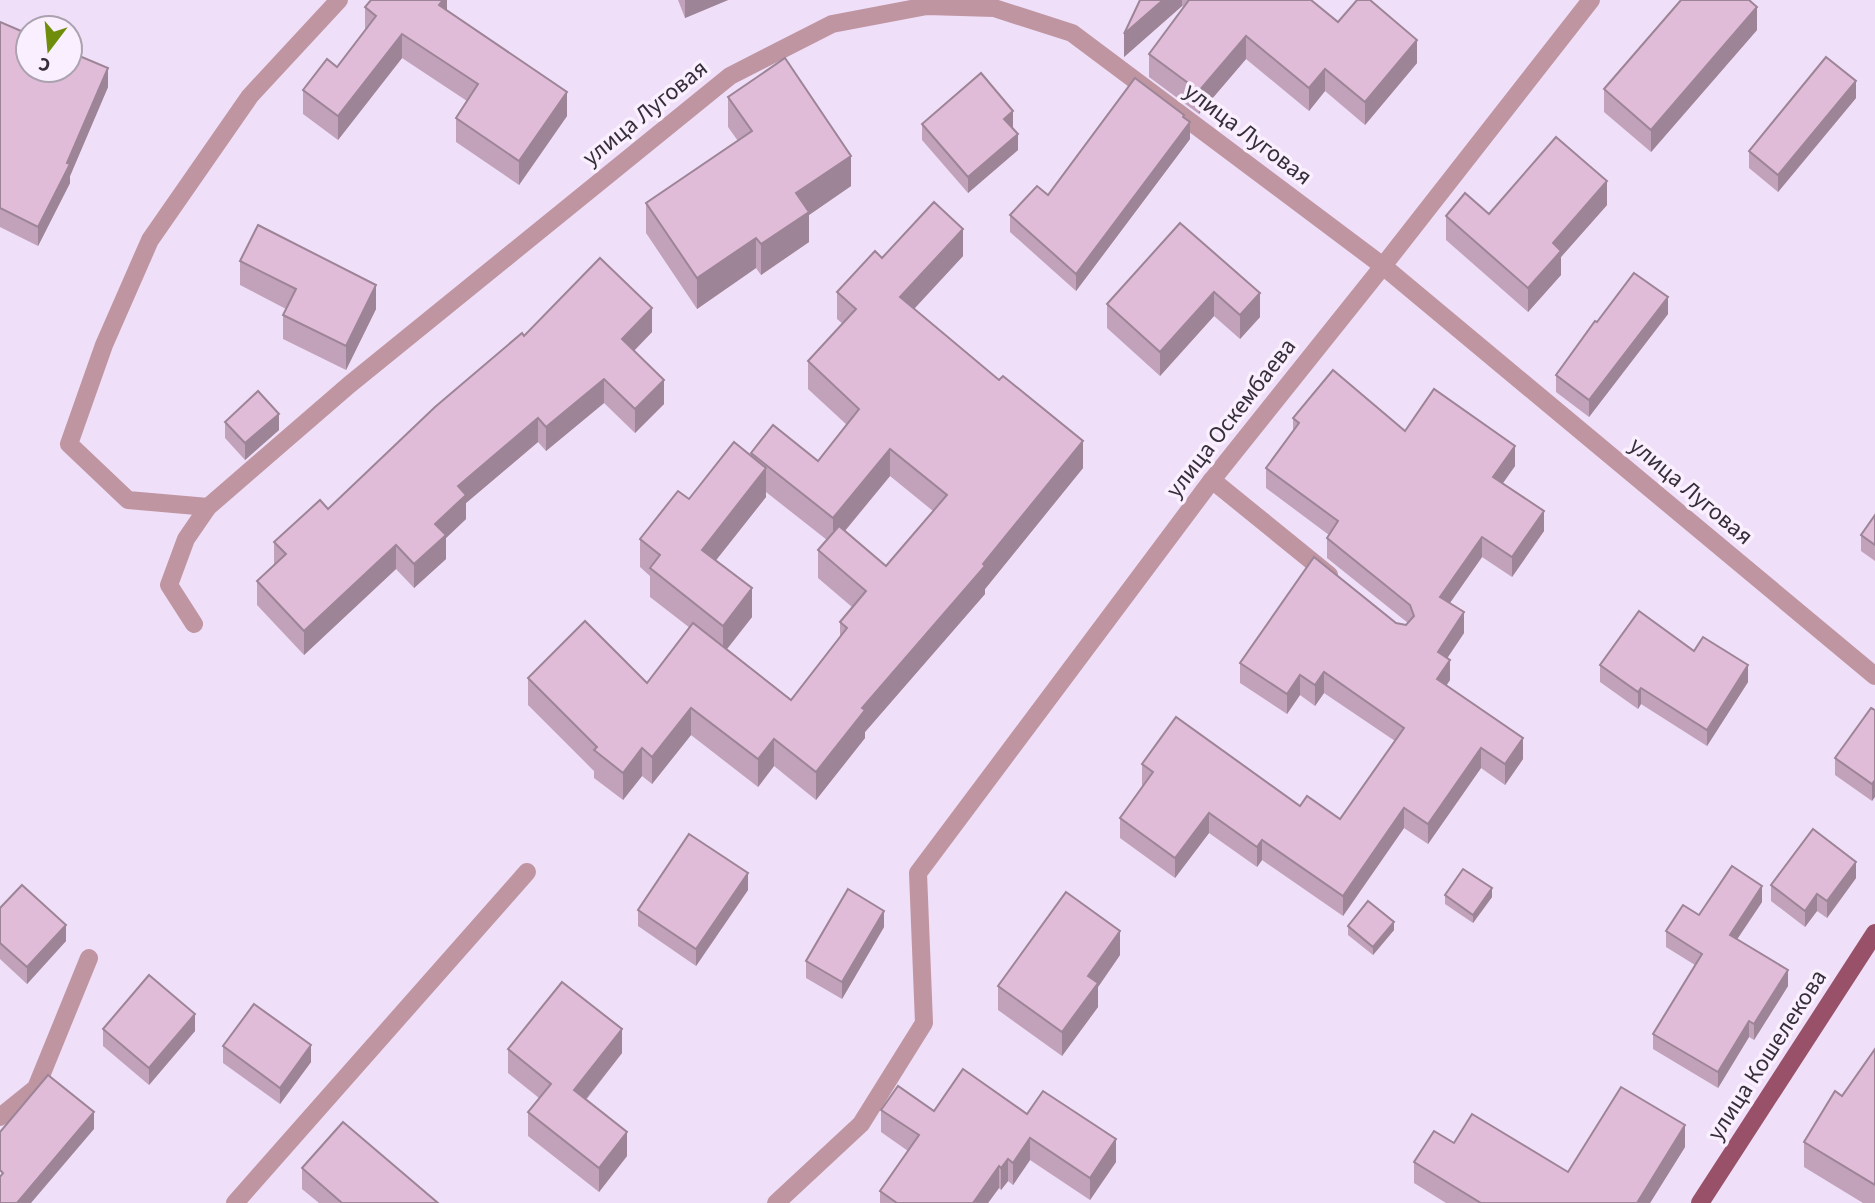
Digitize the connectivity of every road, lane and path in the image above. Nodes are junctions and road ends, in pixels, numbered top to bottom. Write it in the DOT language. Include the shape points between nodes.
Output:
graph roads {
  1 [pos="339,0"];
  2 [pos="1591,0"];
  3 [pos="1383,266"];
  4 [pos="1212,480"];
  5 [pos="208,507"];
  6 [pos="1339,583"];
  7 [pos="194,624"];
  8 [pos="1875,676"];
  9 [pos="527,872"];
  10 [pos="1875,933"];
  11 [pos="89,958"];
  12 [pos="0,1117"];
  13 [pos="235,1203"];
  14 [pos="776,1203"];
  15 [pos="1700,1203"];
  1 -- 5 [label="street" via="250,96 150,240 104,345 69,444 128,500"];
  2 -- 3 [label="street, улица Оскембаева"];
  3 -- 4 [label="street, улица Оскембаева"];
  3 -- 5 [label="street, улица Луговая" via="1072,33 994,8 927,6 832,24 730,76 349,385"];
  3 -- 8 [label="street, улица Луговая"];
  4 -- 6 [label="street"];
  4 -- 14 [label="street, улица Оскембаева" via="918,873 924,1023 861,1124"];
  5 -- 7 [label="street, улица Луговая" via="186,539 169,585"];
  9 -- 13 [label="street"];
  10 -- 15 [label="main road, улица Кошелекова"];
  11 -- 12 [label="street" via="36,1088"];
}
